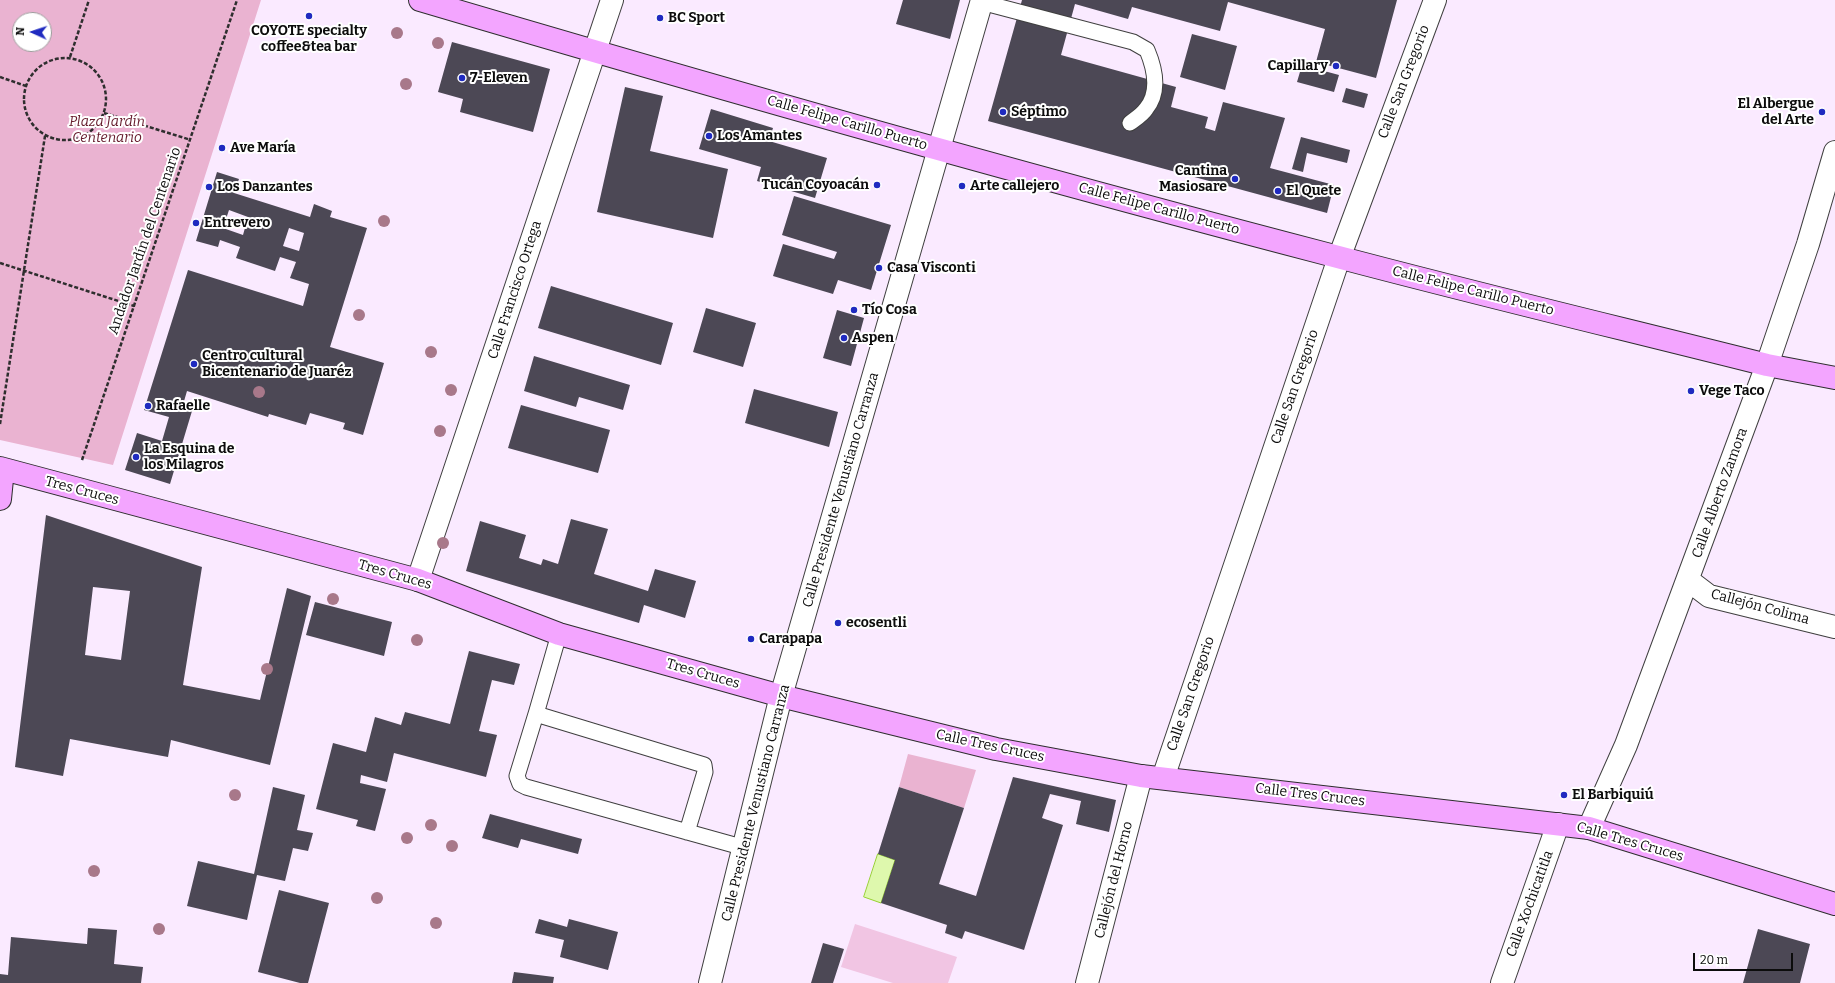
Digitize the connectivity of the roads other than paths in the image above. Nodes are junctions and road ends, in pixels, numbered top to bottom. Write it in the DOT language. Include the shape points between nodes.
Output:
graph roads {
  1 [pos="420,0"];
  2 [pos="612,0"];
  3 [pos="1435,0"];
  4 [pos="982,1"];
  5 [pos="595,52"];
  6 [pos="1130,123"];
  7 [pos="940,149"];
  8 [pos="1835,152"];
  9 [pos="1339,258"];
  10 [pos="1767,365"];
  11 [pos="1835,378"];
  12 [pos="2,469"];
  13 [pos="0,498"];
  14 [pos="418,580"];
  15 [pos="1688,580"];
  16 [pos="1835,627"];
  17 [pos="559,634"];
  18 [pos="781,696"];
  19 [pos="536,714"];
  20 [pos="1141,776"];
  21 [pos="1163,778"];
  22 [pos="1558,824"];
  23 [pos="1589,828"];
  24 [pos="687,832"];
  25 [pos="745,848"];
  26 [pos="1835,904"];
  27 [pos="710,983"];
  28 [pos="1087,983"];
  29 [pos="1502,983"];
  1 -- 5 [label="street, Calle Felipe Carillo Puerto"];
  2 -- 5 [label="street, Calle Francisco Ortega"];
  3 -- 9 [label="street, Calle San Gregorio"];
  4 -- 6 [label="lane" via="1133,42 1147,50 1155,74 1154,93 1146,110"];
  4 -- 7 [label="street, Calle Presidente Venustiano Carranza"];
  5 -- 7 [label="street, Calle Felipe Carillo Puerto"];
  5 -- 14 [label="street, Calle Francisco Ortega"];
  7 -- 9 [label="street, Calle Felipe Carillo Puerto"];
  7 -- 18 [label="street, Calle Presidente Venustiano Carranza"];
  8 -- 10 [label="street, Calle Alberto Zamora" via="1808,244"];
  9 -- 10 [label="street, Calle Felipe Carillo Puerto"];
  9 -- 21 [label="street, Calle San Gregorio"];
  10 -- 11 [label="street, Calle Felipe Carillo Puerto"];
  10 -- 15 [label="street, Calle Alberto Zamora"];
  12 -- 13 [label="street"];
  12 -- 14 [label="street, Tres Cruces"];
  14 -- 17 [label="street, Tres Cruces"];
  15 -- 16 [label="street, Callejón Colima" via="1709,596"];
  15 -- 23 [label="street, Calle Alberto Zamora" via="1626,745"];
  17 -- 18 [label="street, Tres Cruces"];
  17 -- 19 [label="lane"];
  18 -- 20 [label="street, Calle Tres Cruces" via="996,749"];
  18 -- 25 [label="street, Calle Presidente Venustiano Carranza"];
  19 -- 24 [label="lane" via="704,765 705,772"];
  19 -- 24 [label="lane" via="517,776 520,784"];
  20 -- 21 [label="street, Calle Tres Cruces"];
  20 -- 28 [label="street, Callejón del Horno"];
  21 -- 22 [label="street, Calle Tres Cruces"];
  22 -- 23 [label="street, Calle Tres Cruces"];
  22 -- 29 [label="street, Calle Xochicatitla"];
  23 -- 26 [label="street, Calle Tres Cruces"];
  24 -- 25 [label="lane"];
  25 -- 27 [label="street, Calle Presidente Venustiano Carranza"];
}
